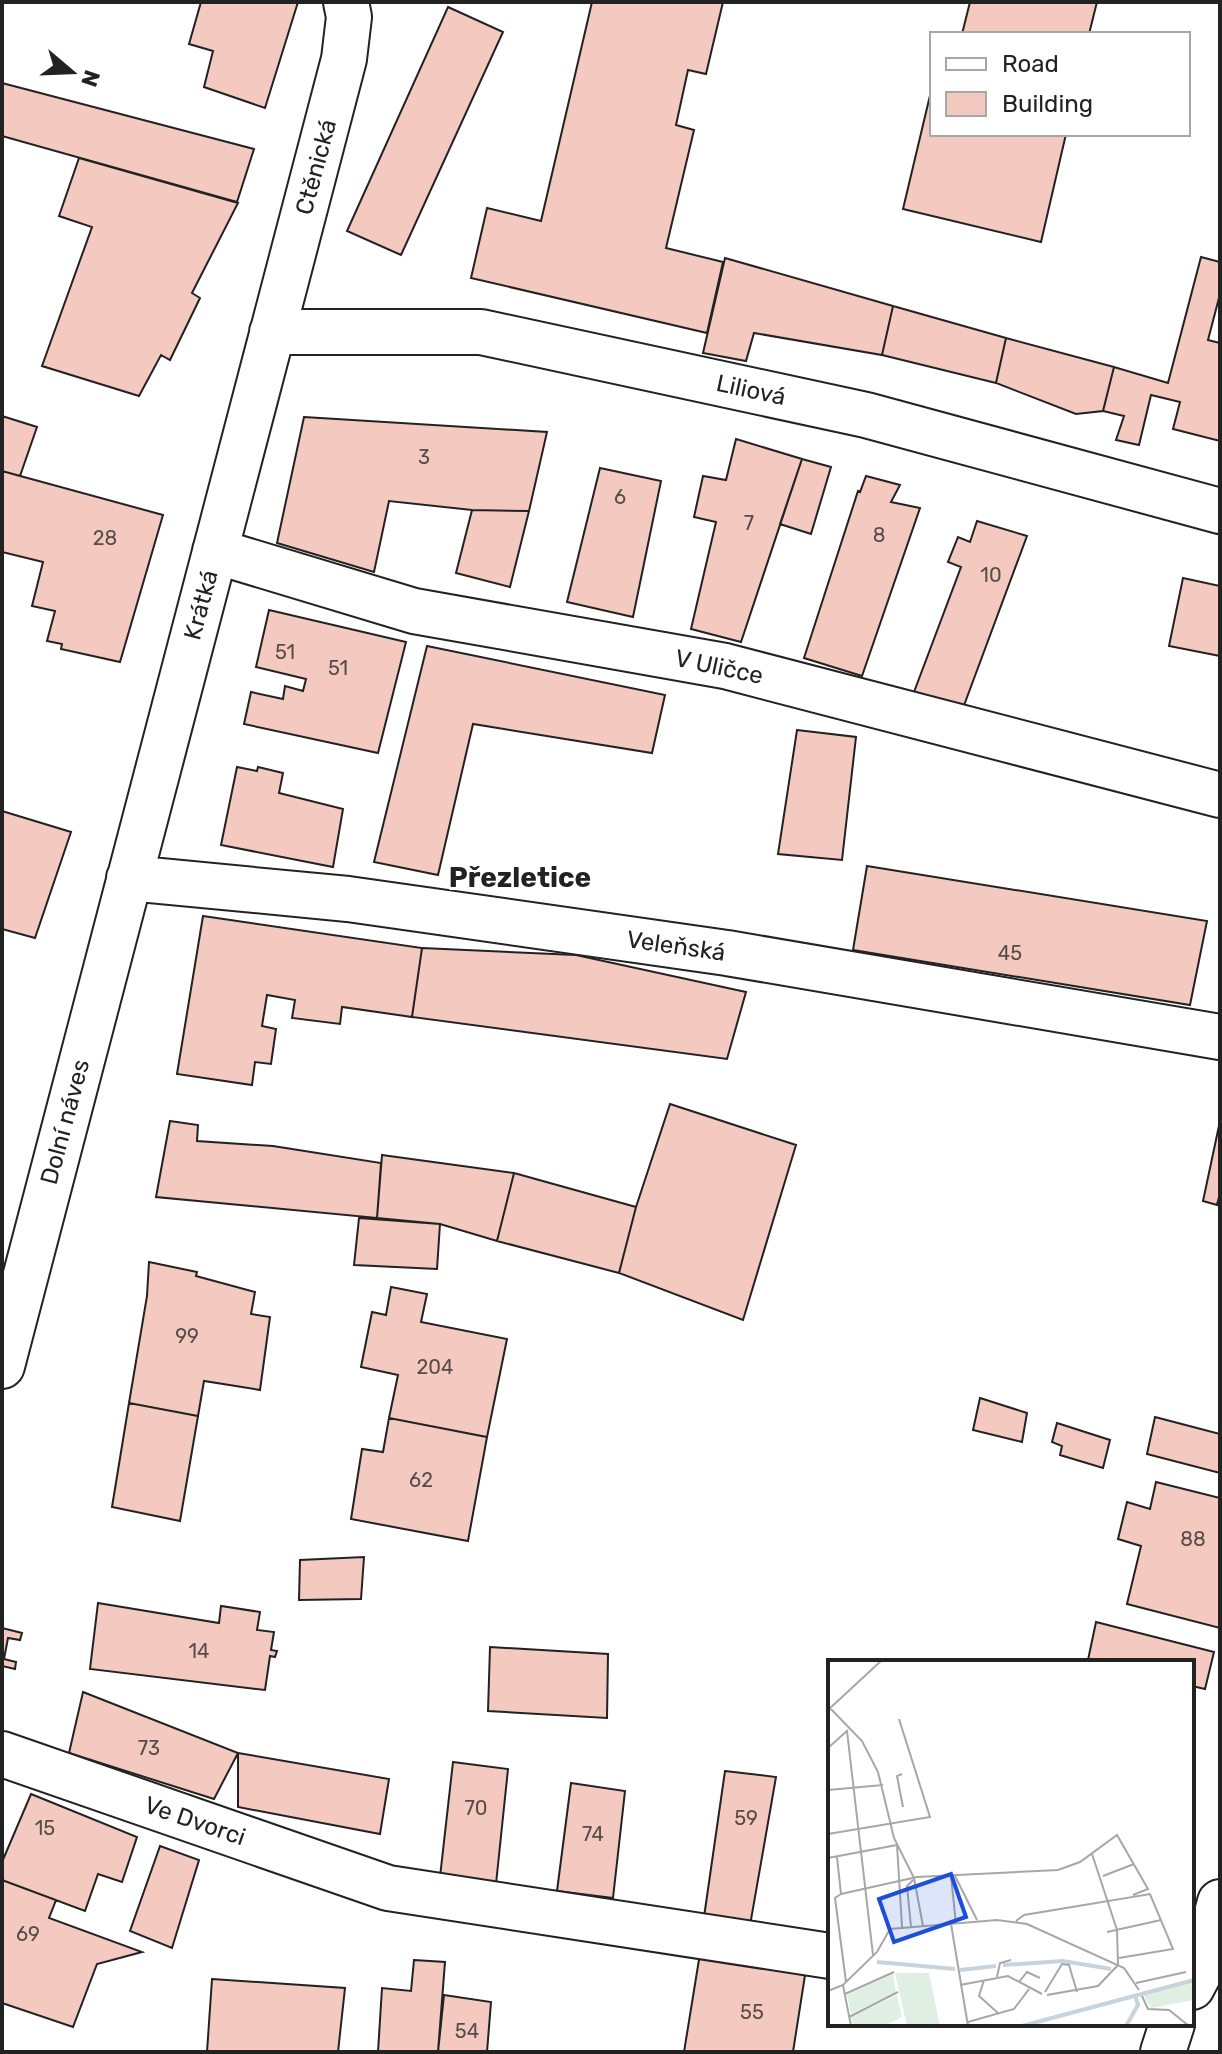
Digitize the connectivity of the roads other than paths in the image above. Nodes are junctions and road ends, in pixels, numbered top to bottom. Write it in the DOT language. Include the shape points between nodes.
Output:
graph roads {
  1 [pos="346,2"];
  2 [pos="272,332"];
  3 [pos="1220,511"];
  4 [pos="215,551"];
  5 [pos="1220,795"];
  6 [pos="129,878"];
  7 [pos="1220,1037"];
  8 [pos="2,1366"];
  9 [pos="2,1754"];
  10 [pos="1220,1902"];
  11 [pos="828,1956"];
  12 [pos="1194,1983"];
  1 -- 2 [label="street, Ctěnická" via="344,59"];
  2 -- 3 [label="street, Liliová" via="481,332 866,415"];
  2 -- 4 [label="street, Krátká"];
  4 -- 5 [label="street, V Uličce" via="414,611 725,666"];
  4 -- 6 [label="street, Krátká"];
  6 -- 7 [label="street, Veleňská" via="348,899 712,951"];
  6 -- 8 [label="street, Dolní náves"];
  9 -- 11 [label="street, Ve Dvorci" via="388,1888"];
  10 -- 12 [label="street"];
}
